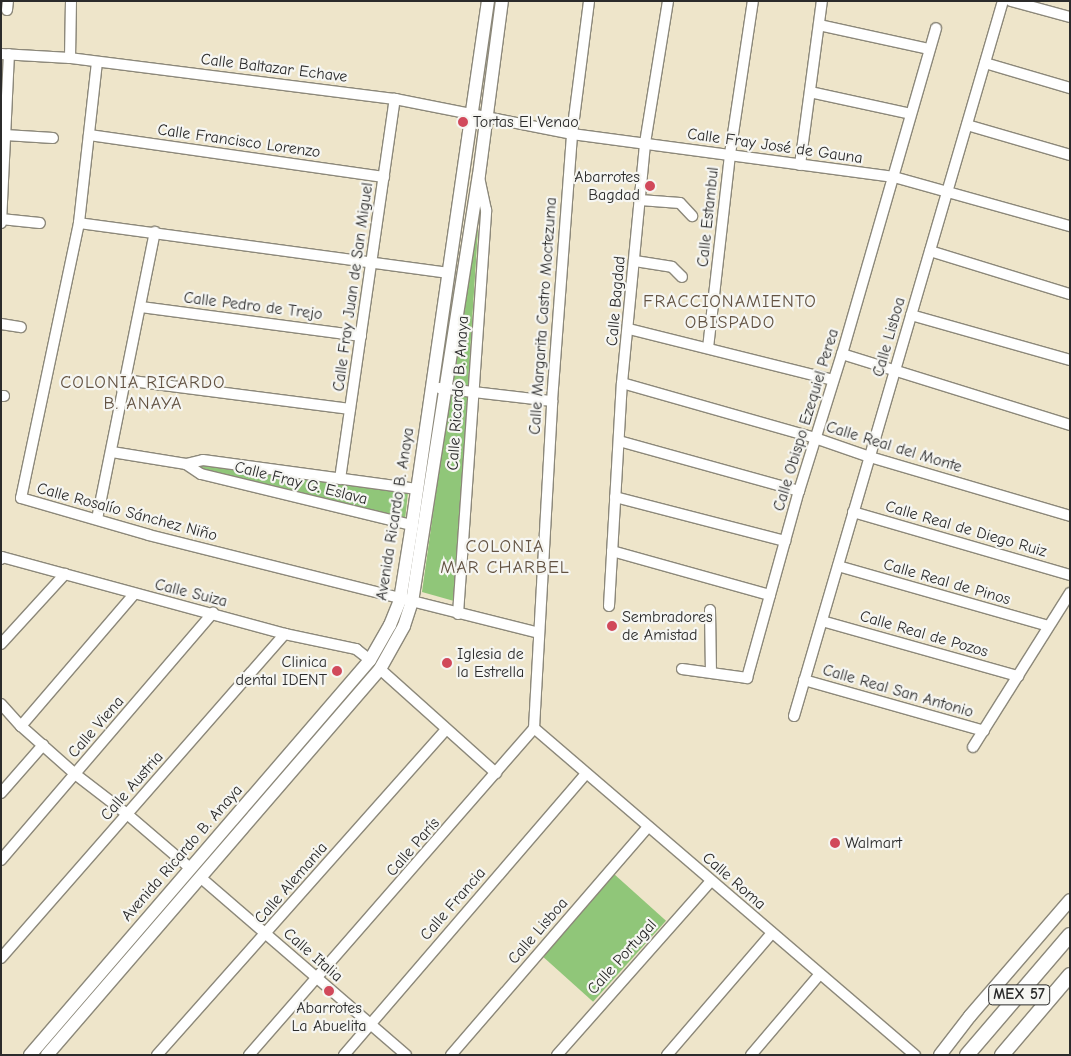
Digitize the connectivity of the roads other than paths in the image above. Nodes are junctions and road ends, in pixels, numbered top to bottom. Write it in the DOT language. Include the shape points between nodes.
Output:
graph roads {
  1 [pos="71,1"];
  2 [pos="488,1"];
  3 [pos="502,1"];
  4 [pos="589,1"];
  5 [pos="668,1"];
  6 [pos="753,1"];
  7 [pos="822,1"];
  8 [pos="1003,1"];
  9 [pos="1011,1"];
  10 [pos="1070,17"];
  11 [pos="492,20"];
  12 [pos="819,25"];
  13 [pos="936,28"];
  14 [pos="929,49"];
  15 [pos="5,54"];
  16 [pos="70,58"];
  17 [pos="97,62"];
  18 [pos="985,63"];
  19 [pos="1070,88"];
  20 [pos="810,92"];
  21 [pos="396,99"];
  22 [pos="911,114"];
  23 [pos="473,115"];
  24 [pos="486,118"];
  25 [pos="967,125"];
  26 [pos="572,134"];
  27 [pos="6,135"];
  28 [pos="89,135"];
  29 [pos="53,138"];
  30 [pos="645,143"];
  31 [pos="730,154"];
  32 [pos="1070,155"];
  33 [pos="800,165"];
  34 [pos="479,175"];
  35 [pos="384,177"];
  36 [pos="894,177"];
  37 [pos="947,192"];
  38 [pos="640,200"];
  39 [pos="692,216"];
  40 [pos="2,219"];
  41 [pos="40,222"];
  42 [pos="1,223"];
  43 [pos="79,223"];
  44 [pos="1070,226"];
  45 [pos="155,232"];
  46 [pos="930,251"];
  47 [pos="635,261"];
  48 [pos="372,262"];
  49 [pos="448,273"];
  50 [pos="682,277"];
  51 [pos="1070,294"];
  52 [pos="141,307"];
  53 [pos="911,315"];
  54 [pos="1,324"];
  55 [pos="22,326"];
  56 [pos="629,329"];
  57 [pos="361,336"];
  58 [pos="708,348"];
  59 [pos="842,354"];
  60 [pos="1070,360"];
  61 [pos="895,370"];
  62 [pos="124,380"];
  63 [pos="833,380"];
  64 [pos="622,383"];
  65 [pos="431,387"];
  66 [pos="445,389"];
  67 [pos="473,392"];
  68 [pos="552,401"];
  69 [pos="350,409"];
  70 [pos="1070,425"];
  71 [pos="815,438"];
  72 [pos="619,441"];
  73 [pos="112,452"];
  74 [pos="870,457"];
  75 [pos="186,464"];
  76 [pos="340,479"];
  77 [pos="417,489"];
  78 [pos="799,491"];
  79 [pos="615,497"];
  80 [pos="853,512"];
  81 [pos="1070,516"];
  82 [pos="97,518"];
  83 [pos="412,525"];
  84 [pos="785,541"];
  85 [pos="612,550"];
  86 [pos="2,558"];
  87 [pos="838,566"];
  88 [pos="65,574"];
  89 [pos="1070,575"];
  90 [pos="1070,593"];
  91 [pos="134,594"];
  92 [pos="770,596"];
  93 [pos="406,601"];
  94 [pos="609,606"];
  95 [pos="710,610"];
  96 [pos="213,613"];
  97 [pos="458,614"];
  98 [pos="822,620"];
  99 [pos="1049,626"];
  100 [pos="538,633"];
  101 [pos="285,634"];
  102 [pos="1,644"];
  103 [pos="370,660"];
  104 [pos="380,669"];
  105 [pos="682,669"];
  106 [pos="711,672"];
  107 [pos="1018,676"];
  108 [pos="804,680"];
  109 [pos="1,704"];
  110 [pos="794,716"];
  111 [pos="21,726"];
  112 [pos="534,728"];
  113 [pos="446,730"];
  114 [pos="984,731"];
  115 [pos="43,745"];
  116 [pos="974,747"];
  117 [pos="496,773"];
  118 [pos="75,774"];
  119 [pos="586,774"];
  120 [pos="1,793"];
  121 [pos="127,814"];
  122 [pos="232,819"];
  123 [pos="243,828"];
  124 [pos="648,828"];
  125 [pos="1,860"];
  126 [pos="190,868"];
  127 [pos="200,877"];
  128 [pos="711,881"];
  129 [pos="1070,900"];
  130 [pos="148,917"];
  131 [pos="158,926"];
  132 [pos="772,933"];
  133 [pos="266,934"];
  134 [pos="1070,935"];
  135 [pos="1,958"];
  136 [pos="820,974"];
  137 [pos="1070,974"];
  138 [pos="316,977"];
  139 [pos="370,1024"];
  140 [pos="30,1055"];
  141 [pos="47,1055"];
  142 [pos="157,1055"];
  143 [pos="250,1055"];
  144 [pos="344,1055"];
  145 [pos="406,1055"];
  146 [pos="451,1055"];
  147 [pos="557,1055"];
  148 [pos="667,1055"];
  149 [pos="751,1055"];
  150 [pos="915,1055"];
  151 [pos="940,1055"];
  152 [pos="968,1055"];
  153 [pos="1002,1055"];
  1 -- 16 [label="street"];
  2 -- 11 [label="main road, Avenida Ricardo B. Anaya"];
  3 -- 11 [label="main road, Avenida Ricardo B. Anaya"];
  4 -- 26 [label="street, Calle Margarita Castro Moctezuma"];
  5 -- 30 [label="street, Calle Bagdad"];
  6 -- 31 [label="street, Calle Estambul"];
  7 -- 12 [label="street"];
  8 -- 18 [label="street, Calle Lisboa"];
  9 -- 10 [label="street"];
  11 -- 23 [label="main road, Avenida Ricardo B. Anaya"];
  11 -- 24 [label="main road, Avenida Ricardo B. Anaya"];
  12 -- 14 [label="street"];
  12 -- 20 [label="street"];
  13 -- 14 [label="street, Calle Obispo Ezequiel Perea"];
  14 -- 22 [label="street, Calle Obispo Ezequiel Perea"];
  15 -- 16 [label="street, Calle Baltazar Echave"];
  15 -- 27 [label="street"];
  16 -- 17 [label="street, Calle Baltazar Echave"];
  17 -- 21 [label="street, Calle Baltazar Echave"];
  17 -- 28 [label="street, Calle Rosalío Sánchez Niño"];
  18 -- 19 [label="street"];
  18 -- 25 [label="street, Calle Lisboa"];
  20 -- 22 [label="street"];
  20 -- 33 [label="street"];
  21 -- 23 [label="street, Calle Baltazar Echave"];
  21 -- 35 [label="street, Calle Fray Juan de San Miguel"];
  22 -- 36 [label="street, Calle Obispo Ezequiel Perea"];
  23 -- 24 [label="street, Calle Fray José de Gauna"];
  23 -- 49 [label="main road, Avenida Ricardo B. Anaya"];
  24 -- 26 [label="street, Calle Fray José de Gauna"];
  24 -- 34 [label="main road, Avenida Ricardo B. Anaya"];
  25 -- 32 [label="street"];
  25 -- 37 [label="street, Calle Lisboa"];
  26 -- 30 [label="street, Calle Fray José de Gauna"];
  26 -- 68 [label="street, Calle Margarita Castro Moctezuma"];
  27 -- 29 [label="street"];
  27 -- 40 [label="street"];
  28 -- 35 [label="street, Calle Francisco Lorenzo"];
  28 -- 43 [label="street, Calle Rosalío Sánchez Niño"];
  30 -- 31 [label="street, Calle Fray José de Gauna"];
  30 -- 38 [label="street, Calle Bagdad"];
  31 -- 33 [label="street, Calle Fray José de Gauna"];
  31 -- 58 [label="street, Calle Estambul"];
  33 -- 36 [label="street, Calle Fray José de Gauna"];
  34 -- 66 [label="main road, Avenida Ricardo B. Anaya"];
  34 -- 67 [label="street, Calle Ricardo B. Anaya" via="486,210"];
  35 -- 48 [label="street, Calle Fray Juan de San Miguel"];
  36 -- 37 [label="street, Calle Fray José de Gauna"];
  36 -- 59 [label="street, Calle Obispo Ezequiel Perea"];
  37 -- 44 [label="street, Calle Fray José de Gauna"];
  37 -- 46 [label="street, Calle Lisboa"];
  38 -- 39 [label="street" via="680,204"];
  38 -- 47 [label="street, Calle Bagdad"];
  40 -- 41 [label="street"];
  40 -- 42 [label="street"];
  43 -- 45 [label="street"];
  43 -- 82 [label="street, Calle Rosalío Sánchez Niño" via="21,498"];
  45 -- 48 [label="street"];
  45 -- 52 [label="street"];
  46 -- 51 [label="street"];
  46 -- 53 [label="street, Calle Lisboa"];
  47 -- 50 [label="street" via="672,267"];
  47 -- 56 [label="street, Calle Bagdad"];
  48 -- 49 [label="street"];
  48 -- 57 [label="street, Calle Fray Juan de San Miguel"];
  49 -- 65 [label="main road, Avenida Ricardo B. Anaya"];
  52 -- 57 [label="street, Calle Pedro de Trejo"];
  52 -- 62 [label="street"];
  53 -- 60 [label="street"];
  53 -- 61 [label="street, Calle Lisboa"];
  54 -- 55 [label="street"];
  56 -- 58 [label="street"];
  56 -- 64 [label="street, Calle Bagdad"];
  57 -- 69 [label="street, Calle Fray Juan de San Miguel"];
  58 -- 63 [label="street"];
  59 -- 61 [label="street"];
  59 -- 63 [label="street, Calle Obispo Ezequiel Perea"];
  61 -- 70 [label="street"];
  61 -- 74 [label="street, Calle Lisboa"];
  62 -- 69 [label="street"];
  62 -- 73 [label="street"];
  63 -- 71 [label="street, Calle Obispo Ezequiel Perea"];
  64 -- 71 [label="street, Calle Real del Monte"];
  64 -- 72 [label="street, Calle Bagdad"];
  65 -- 66 [label="street"];
  65 -- 77 [label="main road, Avenida Ricardo B. Anaya"];
  66 -- 67 [label="street"];
  66 -- 93 [label="main road, Avenida Ricardo B. Anaya"];
  67 -- 68 [label="street"];
  67 -- 97 [label="street, Calle Ricardo B. Anaya"];
  68 -- 100 [label="street, Calle Margarita Castro Moctezuma"];
  69 -- 76 [label="street, Calle Fray Juan de San Miguel"];
  71 -- 74 [label="street, Calle Real del Monte"];
  71 -- 78 [label="street, Calle Obispo Ezequiel Perea"];
  72 -- 78 [label="street"];
  72 -- 79 [label="street, Calle Bagdad"];
  73 -- 75 [label="street, Calle Fray G. Eslava"];
  73 -- 82 [label="street"];
  74 -- 80 [label="street, Calle Lisboa"];
  74 -- 81 [label="street, Calle Real del Monte"];
  75 -- 76 [label="street, Calle Fray G. Eslava" via="203,460"];
  75 -- 83 [label="street, Calle Fray G. Eslava" via="200,474"];
  76 -- 77 [label="street, Calle Fray G. Eslava"];
  77 -- 83 [label="main road, Avenida Ricardo B. Anaya"];
  78 -- 84 [label="street, Calle Obispo Ezequiel Perea"];
  79 -- 84 [label="street"];
  79 -- 85 [label="street, Calle Bagdad"];
  80 -- 87 [label="street, Calle Lisboa"];
  80 -- 89 [label="street, Calle Real de Diego Ruiz"];
  82 -- 93 [label="street, Calle Rosalío Sánchez Niño" via="149,535"];
  83 -- 93 [label="main road, Avenida Ricardo B. Anaya"];
  84 -- 92 [label="street, Calle Obispo Ezequiel Perea"];
  85 -- 92 [label="street"];
  85 -- 94 [label="street, Calle Bagdad"];
  86 -- 88 [label="street, Calle Suiza"];
  87 -- 98 [label="street, Calle Lisboa"];
  87 -- 99 [label="street, Calle Real de Pinos"];
  88 -- 91 [label="street, Calle Suiza"];
  88 -- 102 [label="street"];
  90 -- 99 [label="street"];
  91 -- 96 [label="street, Calle Suiza"];
  91 -- 111 [label="street"];
  92 -- 106 [label="street, Calle Obispo Ezequiel Perea" via="747,678"];
  93 -- 97 [label="street, Calle Rosalío Sánchez Niño"];
  93 -- 103 [label="main road, Avenida Ricardo B. Anaya"];
  93 -- 104 [label="main road, Avenida Ricardo B. Anaya" via="404,626"];
  95 -- 106 [label="street"];
  96 -- 101 [label="street, Calle Suiza"];
  96 -- 118 [label="street, Calle Viena"];
  97 -- 100 [label="street, Calle Rosalío Sánchez Niño"];
  98 -- 107 [label="street, Calle Real de Pozos"];
  98 -- 108 [label="street, Calle Lisboa"];
  99 -- 107 [label="street"];
  100 -- 112 [label="street"];
  101 -- 103 [label="street, Calle Suiza" via="356,649"];
  101 -- 121 [label="street, Calle Austria"];
  103 -- 122 [label="main road, Avenida Ricardo B. Anaya"];
  104 -- 113 [label="street"];
  104 -- 123 [label="main road, Avenida Ricardo B. Anaya"];
  105 -- 106 [label="street"];
  107 -- 114 [label="street"];
  108 -- 110 [label="street, Calle Lisboa"];
  108 -- 114 [label="street, Calle Real San Antonio"];
  109 -- 111 [label="street"];
  111 -- 115 [label="street"];
  112 -- 117 [label="street, Calle París"];
  112 -- 119 [label="street, Calle Roma"];
  113 -- 117 [label="street"];
  113 -- 133 [label="street, Calle Alemania"];
  114 -- 116 [label="street"];
  115 -- 118 [label="street"];
  115 -- 120 [label="street"];
  117 -- 138 [label="street, Calle París"];
  118 -- 121 [label="street"];
  118 -- 125 [label="street, Calle Viena"];
  119 -- 124 [label="street, Calle Roma"];
  119 -- 139 [label="street, Calle Francia"];
  121 -- 126 [label="street"];
  121 -- 135 [label="street, Calle Austria"];
  122 -- 123 [label="main road"];
  122 -- 126 [label="main road, Avenida Ricardo B. Anaya"];
  123 -- 127 [label="main road, Avenida Ricardo B. Anaya"];
  124 -- 128 [label="street, Calle Roma"];
  124 -- 146 [label="street, Calle Lisboa"];
  126 -- 130 [label="main road, Avenida Ricardo B. Anaya"];
  127 -- 131 [label="main road, Avenida Ricardo B. Anaya"];
  127 -- 133 [label="street, Calle Italia"];
  128 -- 132 [label="street, Calle Roma"];
  128 -- 147 [label="street, Calle Portugal"];
  129 -- 151 [label="main road"];
  130 -- 131 [label="main road"];
  130 -- 140 [label="main road, Avenida Ricardo B. Anaya"];
  131 -- 141 [label="main road, Avenida Ricardo B. Anaya"];
  132 -- 136 [label="street, Calle Roma"];
  132 -- 148 [label="street"];
  133 -- 138 [label="street, Calle Italia"];
  133 -- 142 [label="street, Calle Alemania"];
  134 -- 152 [label="highway, MEX 57"];
  136 -- 149 [label="street"];
  136 -- 150 [label="street, Calle Roma"];
  137 -- 153 [label="highway, MEX 57"];
  138 -- 139 [label="street, Calle Italia"];
  138 -- 143 [label="street, Calle París"];
  139 -- 144 [label="street, Calle Francia"];
  139 -- 145 [label="street, Calle Italia"];
}
